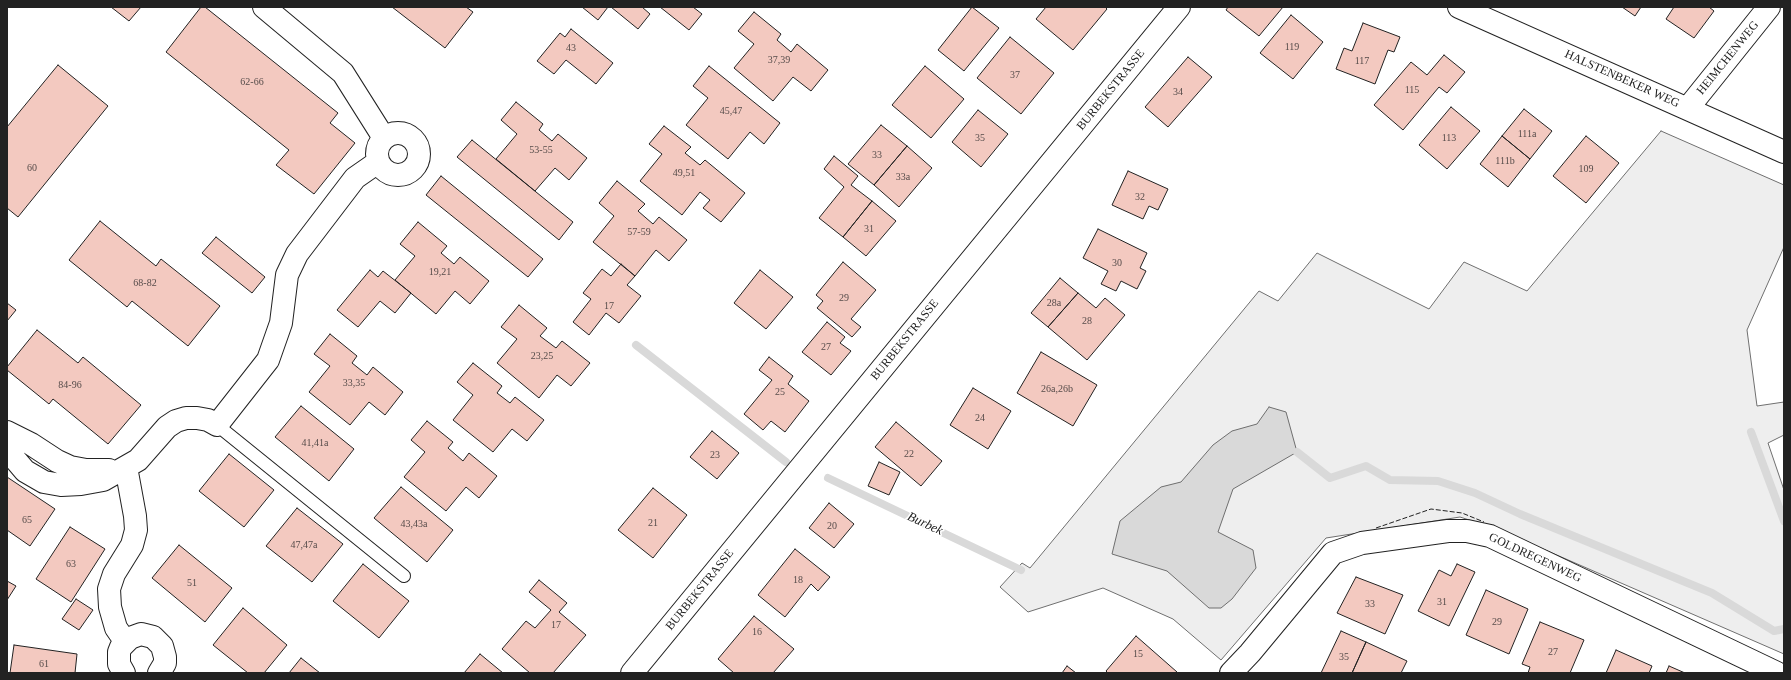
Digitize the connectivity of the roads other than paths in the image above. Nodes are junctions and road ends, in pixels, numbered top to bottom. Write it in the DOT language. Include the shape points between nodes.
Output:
graph roads {
  1 [pos="264,7"];
  2 [pos="1179,7"];
  3 [pos="1459,7"];
  4 [pos="1769,7"];
  5 [pos="1688,108"];
  6 [pos="384,138"];
  7 [pos="1784,152"];
  8 [pos="378,162"];
  9 [pos="217,425"];
  10 [pos="7,432"];
  11 [pos="7,446"];
  12 [pos="126,467"];
  13 [pos="404,576"];
  14 [pos="125,641"];
  15 [pos="124,673"];
  16 [pos="159,673"];
  17 [pos="632,673"];
  18 [pos="1231,673"];
  19 [pos="1777,673"];
  1 -- 6 [label="street" via="343,73"];
  2 -- 17 [label="street, BURBEKSTRASSE"];
  3 -- 5 [label="street, HALSTENBEKER WEG"];
  4 -- 5 [label="street, HEIMCHENWEG"];
  5 -- 7 [label="street, HALSTENBEKER WEG"];
  6 -- 8 [label="street" via="377,149"];
  6 -- 8 [label="street" via="397,132 410,136 418,146 419,160 412,170 395,176 382,169"];
  8 -- 9 [label="street" via="355,178 297,254 287,275 281,323 268,360"];
  9 -- 12 [label="street" via="197,418 176,421 167,427 138,460"];
  9 -- 13 [label="lane"];
  10 -- 12 [label="street" via="70,467 102,471"];
  11 -- 12 [label="street" via="25,471 44,482 61,485 103,480"];
  12 -- 14 [label="street" via="136,530 132,545 114,574 109,589 116,628"];
  14 -- 15 [label="street" via="118,658"];
  14 -- 16 [label="street" via="141,634 158,641 165,657 165,663"];
  18 -- 19 [label="street, GOLDREGENWEG" via="1333,553 1362,543 1448,531 1467,531 1490,536"];
}
